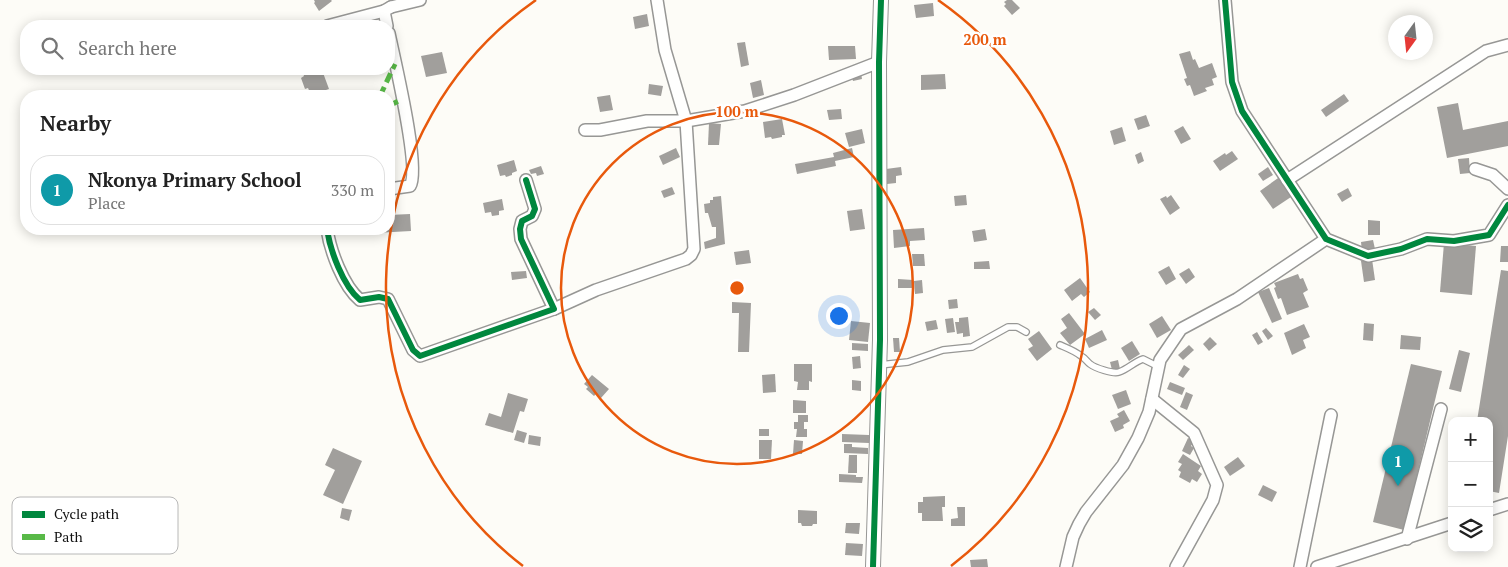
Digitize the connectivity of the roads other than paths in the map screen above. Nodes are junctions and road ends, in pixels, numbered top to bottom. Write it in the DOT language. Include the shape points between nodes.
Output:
graph roads {
  1 [pos="420,0"];
  2 [pos="657,0"];
  3 [pos="881,0"];
  4 [pos="1224,0"];
  5 [pos="388,6"];
  6 [pos="345,20"];
  7 [pos="388,20"];
  8 [pos="1508,45"];
  9 [pos="879,62"];
  10 [pos="395,64"];
  11 [pos="686,120"];
  12 [pos="585,130"];
  13 [pos="1475,169"];
  14 [pos="526,180"];
  15 [pos="1287,180"];
  16 [pos="395,188"];
  17 [pos="1508,189"];
  18 [pos="1508,205"];
  19 [pos="329,235"];
  20 [pos="1326,239"];
  21 [pos="554,308"];
  22 [pos="1026,332"];
  23 [pos="1060,345"];
  24 [pos="879,365"];
  25 [pos="1159,367"];
  26 [pos="1152,399"];
  27 [pos="1441,409"];
  28 [pos="1331,415"];
  29 [pos="1508,504"];
  30 [pos="1493,509"];
  31 [pos="1448,524"];
  32 [pos="1407,539"];
  33 [pos="875,565"];
  34 [pos="1066,567"];
  35 [pos="1176,567"];
  36 [pos="1300,567"];
  37 [pos="1316,567"];
  1 -- 5 [label="street"];
  2 -- 11 [label="street" via="665,50"];
  3 -- 9 [label="street"];
  4 -- 15 [label="street" via="1232,82 1242,112"];
  5 -- 6 [label="street"];
  5 -- 7 [label="street"];
  8 -- 15 [label="street" via="1486,51"];
  9 -- 11 [label="street" via="745,111"];
  9 -- 24 [label="street"];
  10 -- 16 [label="street" via="411,147 413,182 410,186"];
  11 -- 12 [label="street" via="647,121"];
  11 -- 21 [label="street" via="694,250 691,255"];
  13 -- 17 [label="street" via="1493,175"];
  14 -- 21 [label="street" via="535,210 532,216 522,221 521,239"];
  15 -- 20 [label="street"];
  18 -- 20 [label="street" via="1489,234 1454,241 1427,239 1368,256"];
  19 -- 21 [label="street" via="336,262 353,294 360,300 379,297 388,300 420,356"];
  20 -- 25 [label="street" via="1237,299 1181,329 1160,360"];
  22 -- 24 [label="lane" via="1008,326 972,347 943,350 908,362"];
  23 -- 25 [label="lane" via="1082,356 1092,366 1110,373 1117,373 1143,359"];
  24 -- 33 [label="street"];
  25 -- 26 [label="street"];
  26 -- 34 [label="street" via="1142,429 1123,465 1078,524"];
  26 -- 35 [label="street" via="1194,432 1216,485 1213,500"];
  27 -- 32 [label="street"];
  28 -- 36 [label="street"];
  29 -- 30 [label="street"];
  31 -- 32 [label="street"];
  32 -- 37 [label="street"];
}
